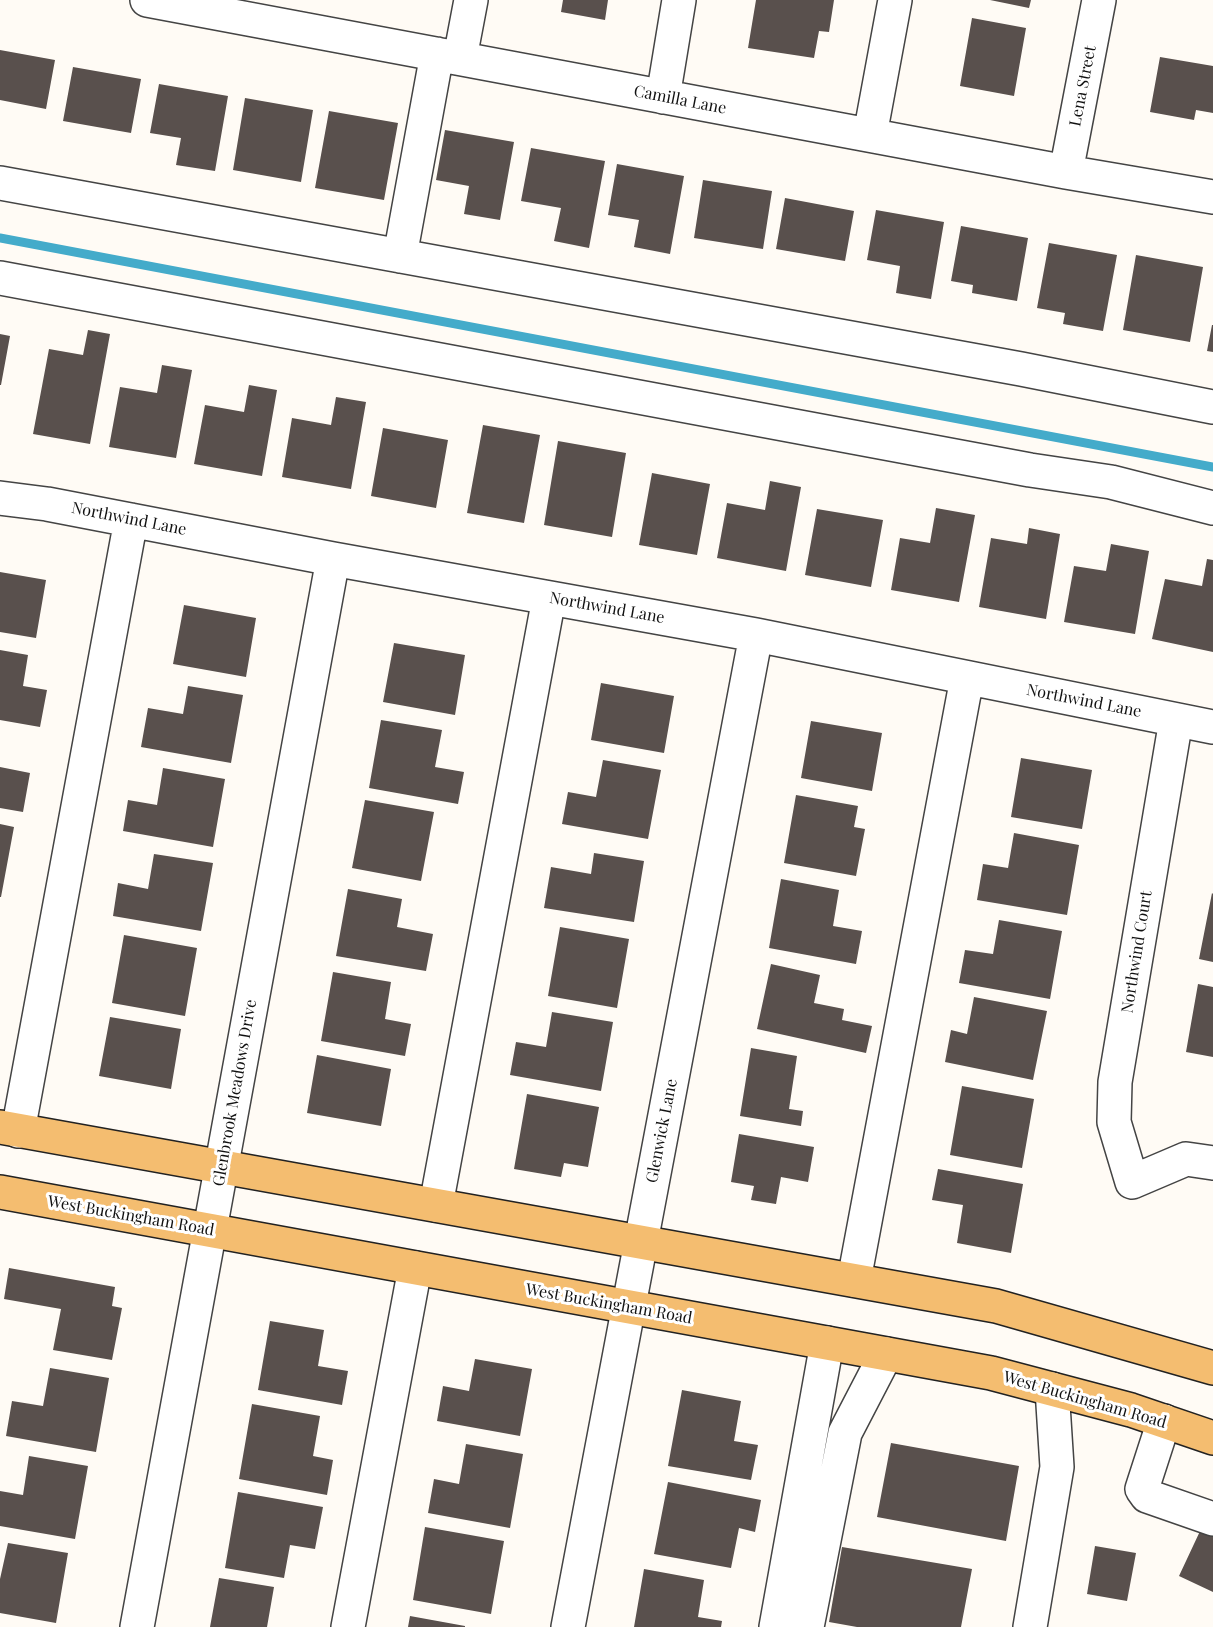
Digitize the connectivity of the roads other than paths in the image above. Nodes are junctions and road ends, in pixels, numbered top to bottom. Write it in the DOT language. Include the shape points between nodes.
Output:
graph roads {
  1 [pos="147,0"];
  2 [pos="471,0"];
  3 [pos="679,0"];
  4 [pos="895,0"];
  5 [pos="1099,0"];
  6 [pos="250,9"];
  7 [pos="448,56"];
  8 [pos="663,97"];
  9 [pos="870,135"];
  10 [pos="1066,172"];
  11 [pos="0,183"];
  12 [pos="1213,197"];
  13 [pos="400,256"];
  14 [pos="0,278"];
  15 [pos="1213,407"];
  16 [pos="0,498"];
  17 [pos="1213,508"];
  18 [pos="131,520"];
  19 [pos="333,559"];
  20 [pos="549,598"];
  21 [pos="756,635"];
  22 [pos="967,678"];
  23 [pos="1176,720"];
  24 [pos="1213,727"];
  25 [pos="9,1129"];
  26 [pos="1213,1163"];
  27 [pos="221,1168"];
  28 [pos="1,1199"];
  29 [pos="436,1205"];
  30 [pos="210,1230"];
  31 [pos="641,1242"];
  32 [pos="415,1268"];
  33 [pos="854,1280"];
  34 [pos="628,1307"];
  35 [pos="827,1343"];
  36 [pos="886,1354"];
  37 [pos="1213,1368"];
  38 [pos="1052,1389"];
  39 [pos="1164,1421"];
  40 [pos="1213,1438"];
  41 [pos="1213,1519"];
  42 [pos="137,1627"];
  43 [pos="348,1627"];
  44 [pos="568,1627"];
  45 [pos="776,1627"];
  46 [pos="807,1627"];
  47 [pos="1030,1627"];
  1 -- 6 [label="street, Camilla Lane"];
  2 -- 7 [label="street"];
  3 -- 8 [label="street"];
  4 -- 9 [label="street"];
  5 -- 10 [label="street, Lena Street"];
  6 -- 7 [label="street, Camilla Lane"];
  7 -- 8 [label="street, Camilla Lane"];
  7 -- 13 [label="street"];
  8 -- 9 [label="street, Camilla Lane"];
  9 -- 10 [label="street, Camilla Lane"];
  10 -- 12 [label="street, Camilla Lane"];
  11 -- 13 [label="street"];
  13 -- 15 [label="street"];
  14 -- 17 [label="street" via="1111,482"];
  16 -- 18 [label="street, Northwind Lane"];
  18 -- 19 [label="street, Northwind Lane"];
  18 -- 25 [label="street"];
  19 -- 20 [label="street, Northwind Lane"];
  19 -- 27 [label="street, Glenbrook Meadows Drive"];
  20 -- 21 [label="street, Northwind Lane"];
  20 -- 29 [label="street"];
  21 -- 22 [label="street, Northwind Lane"];
  21 -- 31 [label="street, Glenwick Lane"];
  22 -- 23 [label="street, Northwind Lane"];
  22 -- 33 [label="street"];
  23 -- 24 [label="street, Northwind Lane"];
  23 -- 26 [label="street, Northwind Court" via="1115,1082 1113,1122 1132,1182 1186,1159"];
  25 -- 27 [label="main road"];
  27 -- 29 [label="main road"];
  27 -- 30 [label="street, Glenbrook Meadows Drive"];
  28 -- 30 [label="main road, West Buckingham Road"];
  29 -- 31 [label="main road"];
  30 -- 32 [label="main road, West Buckingham Road"];
  30 -- 42 [label="street, Glenbrook Meadows Drive"];
  31 -- 33 [label="main road"];
  31 -- 34 [label="street, Glenwick Lane"];
  32 -- 34 [label="main road, West Buckingham Road"];
  32 -- 43 [label="street"];
  33 -- 37 [label="main road" via="996,1306"];
  34 -- 35 [label="main road, West Buckingham Road"];
  34 -- 44 [label="street, Glenwick Lane"];
  35 -- 36 [label="main road, West Buckingham Road"];
  35 -- 45 [label="street"];
  36 -- 38 [label="main road, West Buckingham Road" via="992,1373"];
  36 -- 46 [label="street" via="845,1433"];
  38 -- 39 [label="main road, West Buckingham Road"];
  38 -- 47 [label="street" via="1057,1467"];
  39 -- 40 [label="main road, West Buckingham Road"];
  39 -- 41 [label="street" via="1142,1489 1147,1496"];
}
